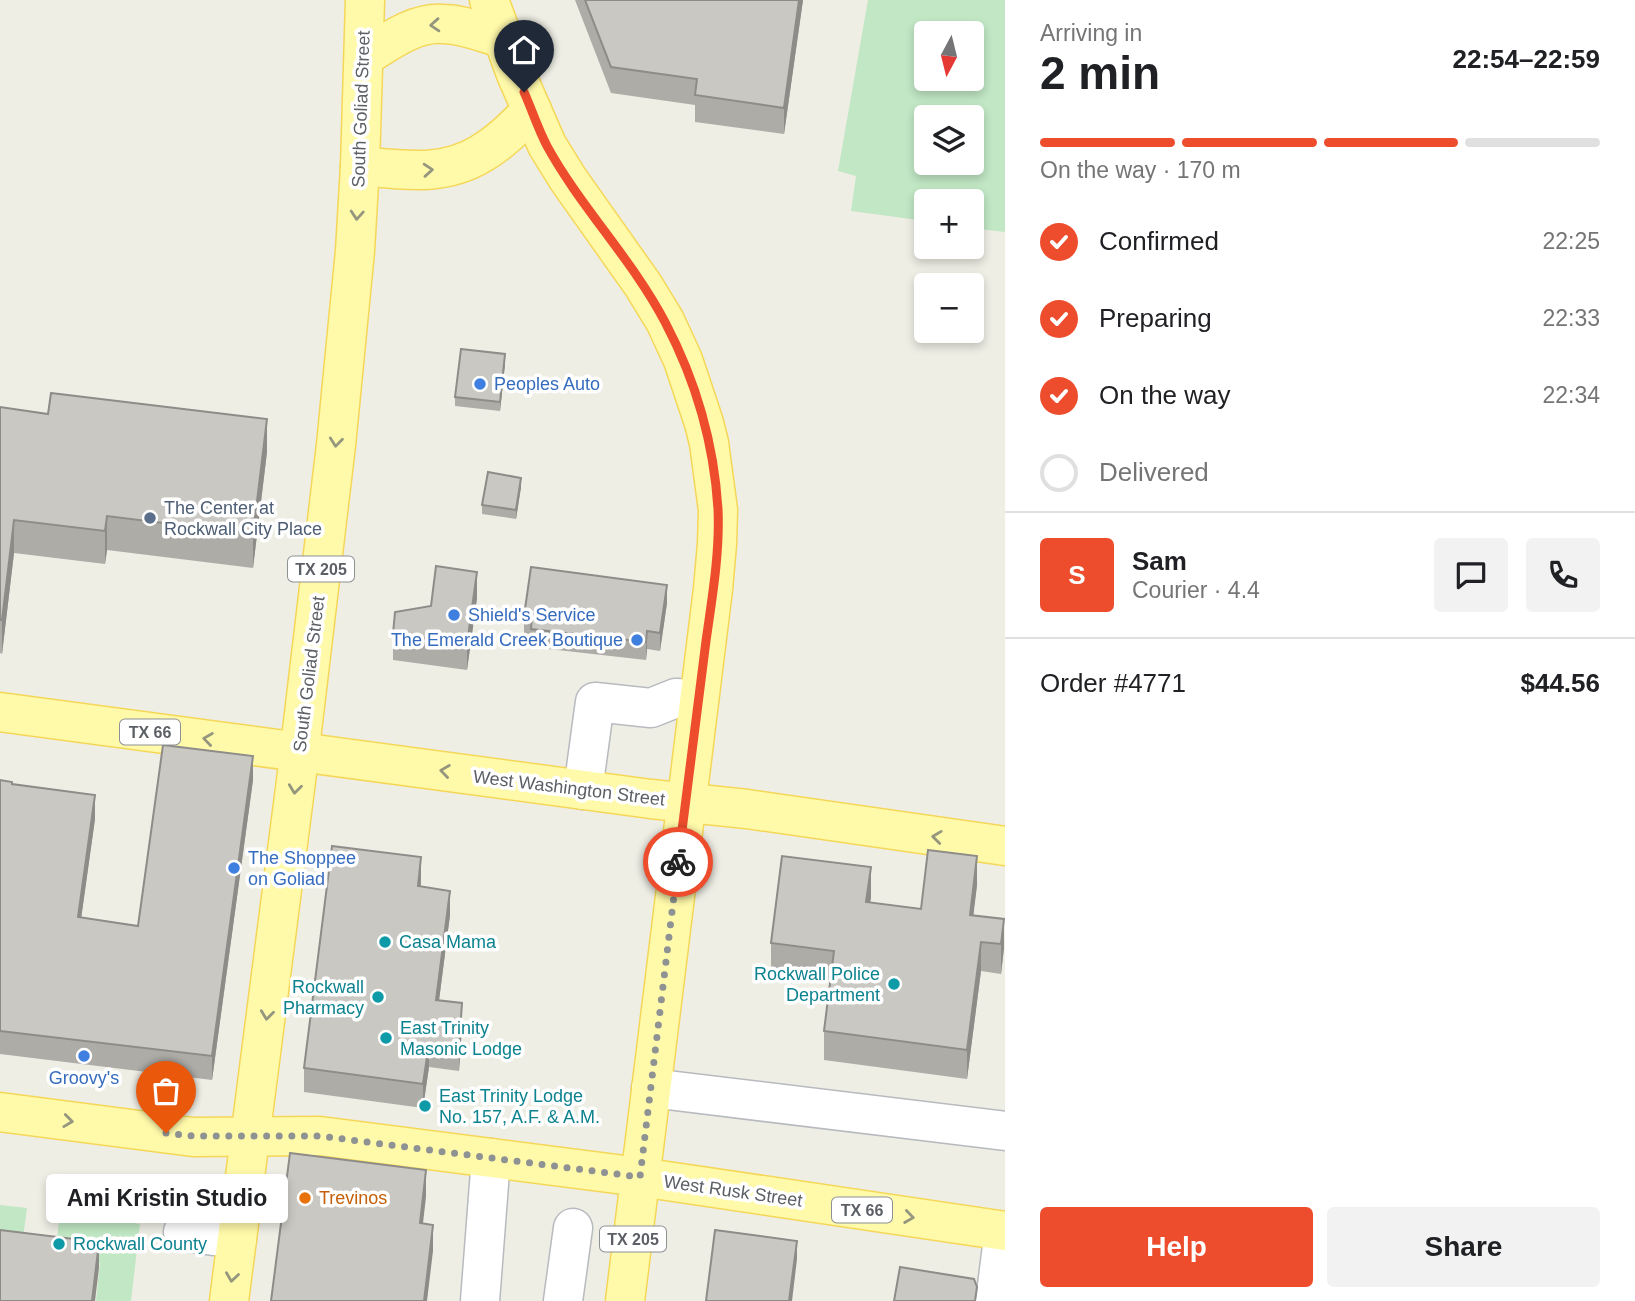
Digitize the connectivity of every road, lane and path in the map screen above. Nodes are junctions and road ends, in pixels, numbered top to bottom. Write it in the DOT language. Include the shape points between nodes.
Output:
graph roads {
  1 [pos="365,0"];
  2 [pos="489,0"];
  3 [pos="502,38"];
  4 [pos="364,57"];
  5 [pos="532,110"];
  6 [pos="360,166"];
  7 [pos="699,700"];
  8 [pos="0,712"];
  9 [pos="300,751"];
  10 [pos="583,790"];
  11 [pos="685,803"];
  12 [pos="1005,846"];
  13 [pos="651,1088"];
  14 [pos="0,1112"];
  15 [pos="1005,1131"];
  16 [pos="251,1136"];
  17 [pos="491,1158"];
  18 [pos="640,1177"];
  19 [pos="573,1228"];
  20 [pos="1004,1231"];
  21 [pos="183,1232"];
  22 [pos="237,1239"];
  23 [pos="229,1301"];
  24 [pos="480,1301"];
  25 [pos="564,1301"];
  26 [pos="625,1301"];
  27 [pos="995,1301"];
  1 -- 4 [label="main road, South Goliad Street / TX 205"];
  2 -- 3 [label="main road, TX 205"];
  3 -- 4 [label="main road, one-way" via="444,23 429,24"];
  3 -- 5 [label="main road, TX 205"];
  4 -- 6 [label="main road, South Goliad Street / TX 205"];
  6 -- 5 [label="main road, one-way" via="428,171 461,164 486,150"];
  5 -- 7 [label="main road, TX 205" via="568,179 664,321 704,423 718,510"];
  6 -- 9 [label="main road, South Goliad Street / TX 205, one-way" via="336,445"];
  7 -- 10 [label="street" via="676,698 652,708 595,702"];
  7 -- 11 [label="main road, TX 205"];
  9 -- 8 [label="main road, TX 66, one-way"];
  10 -- 9 [label="main road, West Washington Street / TX 66, one-way"];
  9 -- 16 [label="main road, South Goliad Street / TX 205, one-way"];
  10 -- 11 [label="main road, West Washington Street / TX 66"];
  12 -- 11 [label="main road, West Washington Street / TX 66, one-way"];
  11 -- 13 [label="main road, TX 205"];
  13 -- 15 [label="street"];
  13 -- 18 [label="main road, TX 205"];
  14 -- 16 [label="main road, TX 66, one-way" via="193,1136"];
  16 -- 17 [label="main road, West Rusk Street / TX 66" via="320,1136"];
  16 -- 22 [label="main road, TX 205"];
  17 -- 18 [label="main road, West Rusk Street / TX 66"];
  17 -- 24 [label="street"];
  18 -- 20 [label="main road, West Rusk Street / TX 66, one-way"];
  18 -- 26 [label="main road, TX 205"];
  19 -- 25 [label="street"];
  20 -- 27 [label="street"];
  21 -- 22 [label="street"];
  22 -- 23 [label="main road, TX 205, one-way"];
}
